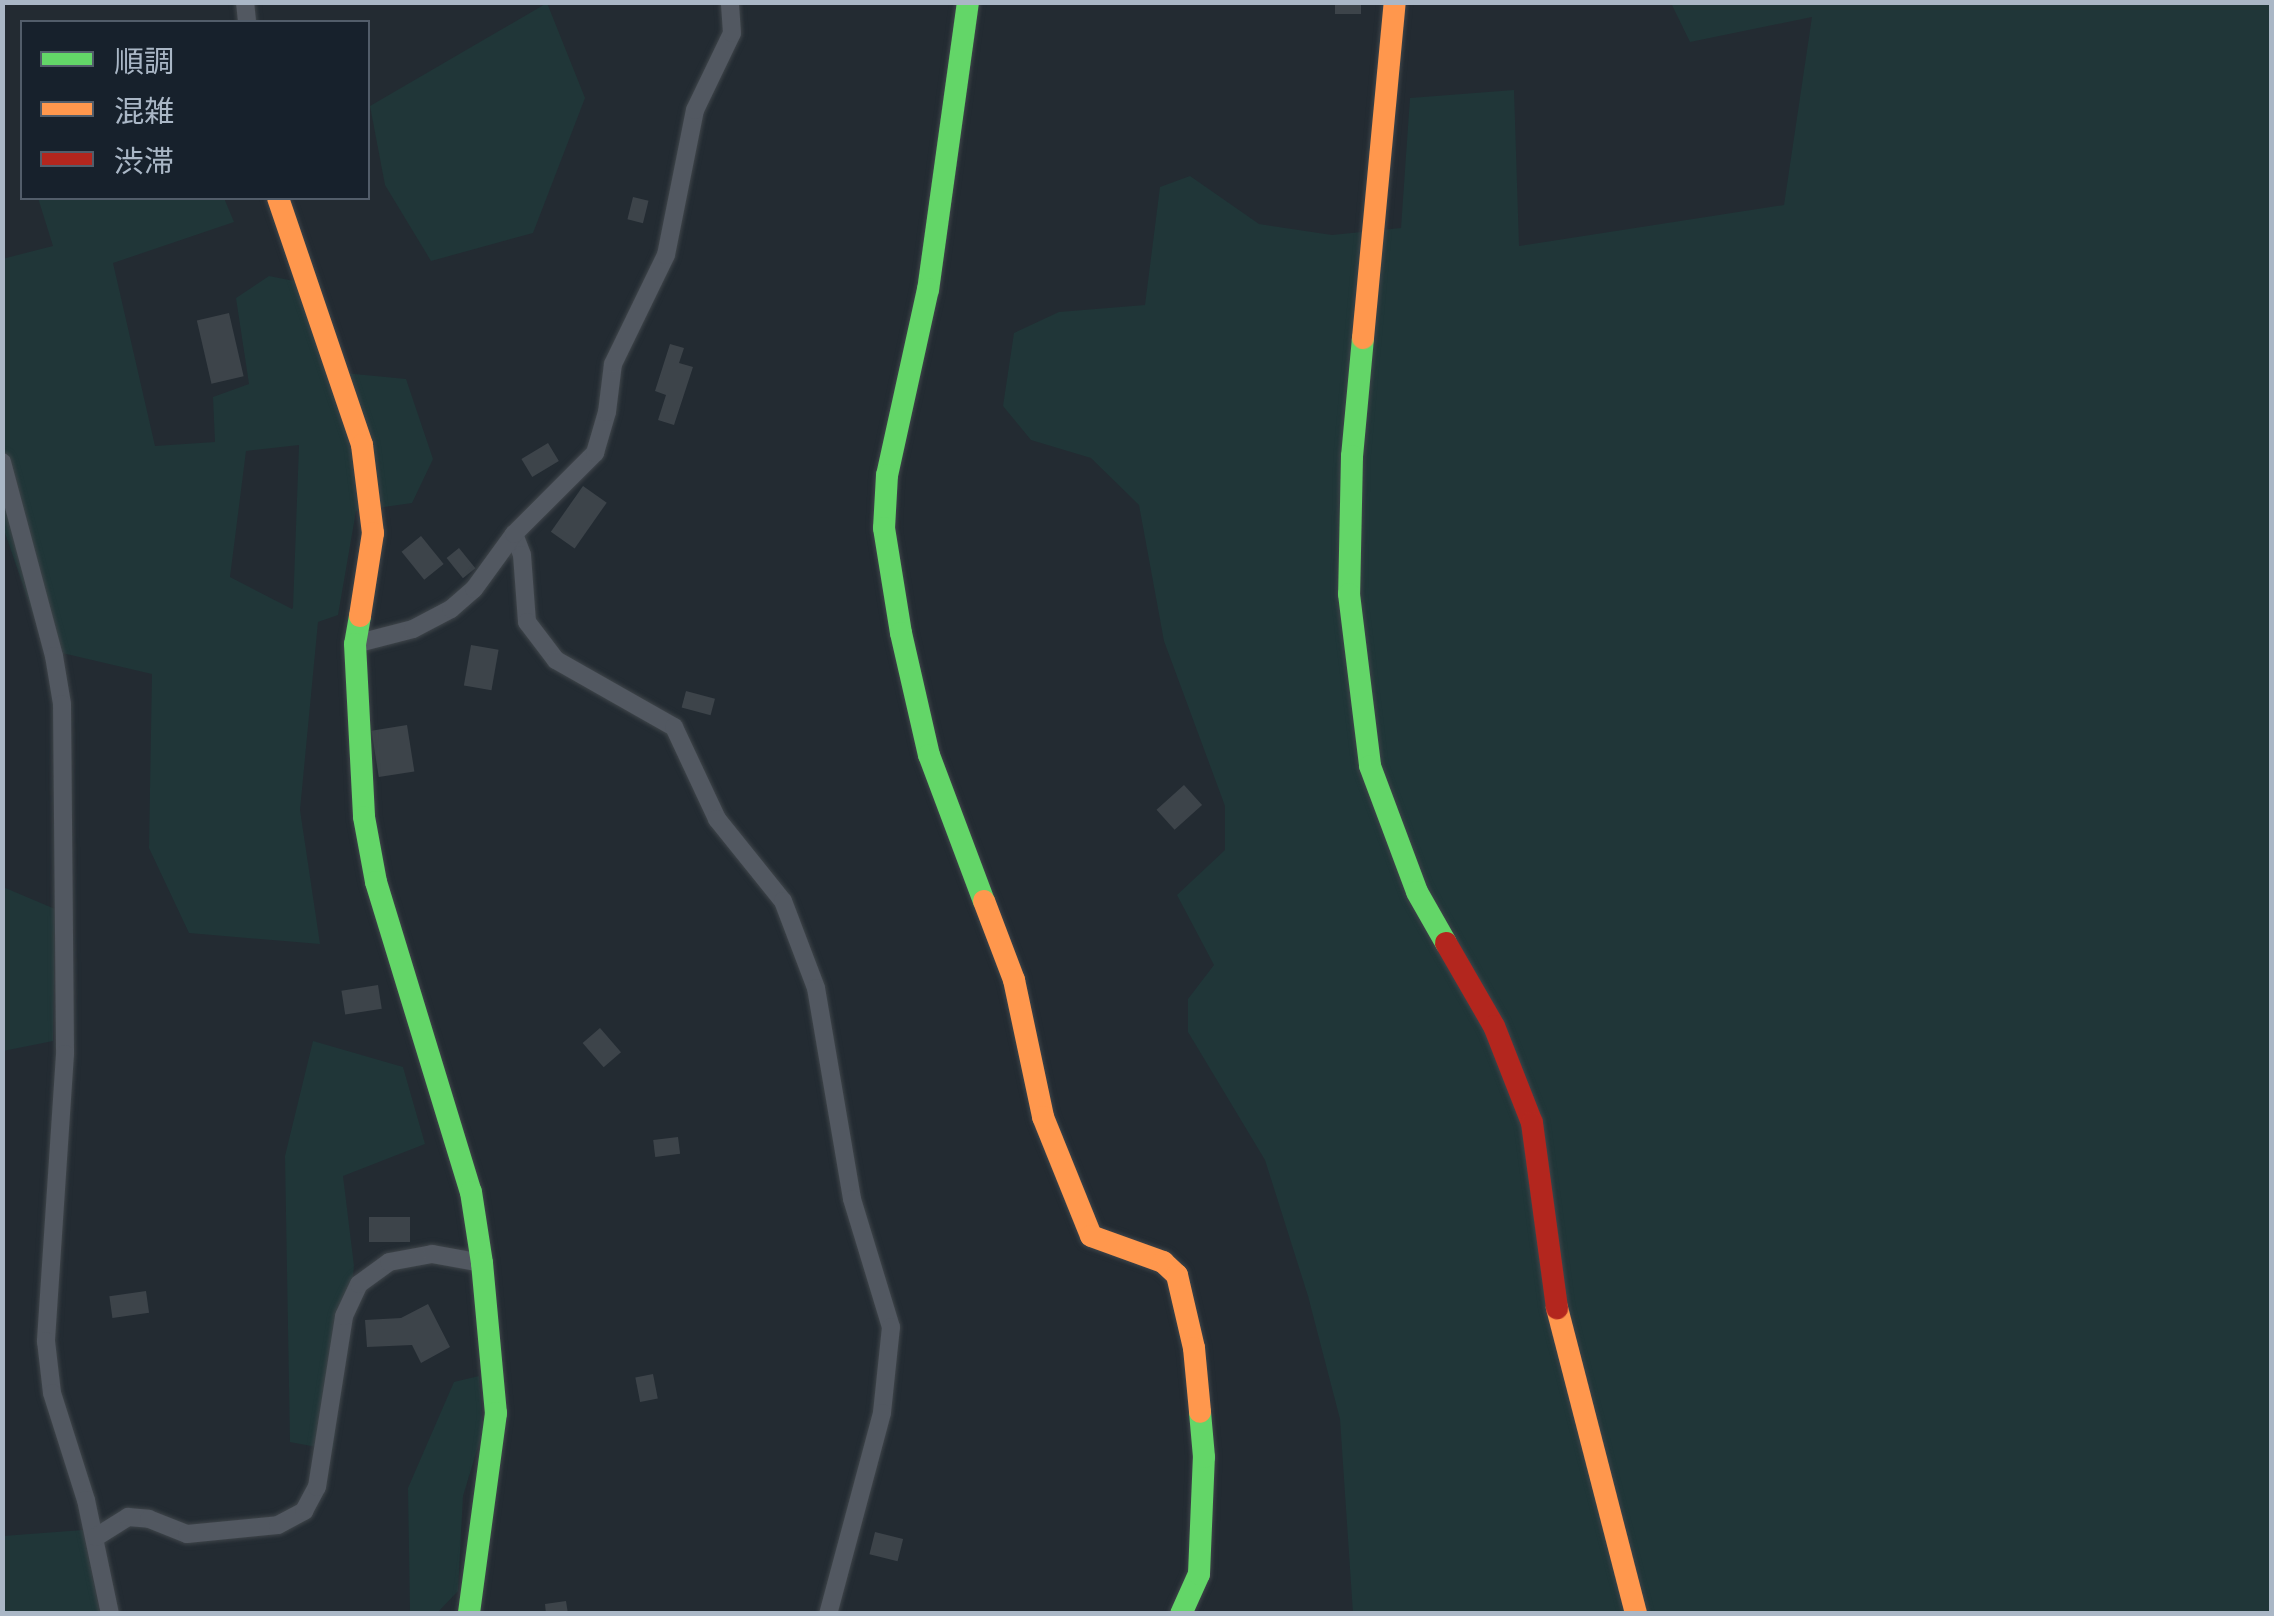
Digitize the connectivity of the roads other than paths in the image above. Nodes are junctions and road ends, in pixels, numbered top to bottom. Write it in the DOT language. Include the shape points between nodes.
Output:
graph roads {
  1 [pos="730,2"];
  2 [pos="968,2"];
  3 [pos="1396,2"];
  4 [pos="279,200"];
  5 [pos="2,462"];
  6 [pos="514,534"];
  7 [pos="355,644"];
  8 [pos="482,1263"];
  9 [pos="96,1538"];
  10 [pos="110,1614"];
  11 [pos="469,1614"];
  12 [pos="828,1614"];
  13 [pos="1181,1614"];
  14 [pos="1636,1614"];
  1 -- 6 [label="street" via="732,33 694,110 666,255 613,364 595,453"];
  2 -- 13 [label="street" via="928,289 887,475 884,528 929,754 1014,980 1043,1118 1091,1236 1163,1262 1177,1275 1194,1348 1204,1457 1199,1574"];
  3 -- 14 [label="street" via="1352,456 1349,594 1370,766 1417,892 1494,1026 1532,1123 1558,1314"];
  4 -- 7 [label="street" via="362,445 373,533"];
  5 -- 9 [label="street" via="62,704 66,1054 46,1341 52,1393"];
  6 -- 7 [label="street" via="451,609 413,629"];
  6 -- 12 [label="street" via="527,622 556,660 674,727 716,819 784,901 816,988 852,1199 890,1327 882,1414"];
  7 -- 8 [label="street" via="357,751 376,882 471,1192"];
  8 -- 9 [label="street" via="432,1254 389,1262 359,1284 344,1316 317,1487 304,1510 278,1525 187,1534 150,1518 128,1518"];
  8 -- 11 [label="street" via="496,1413"];
  9 -- 10 [label="street"];
}
